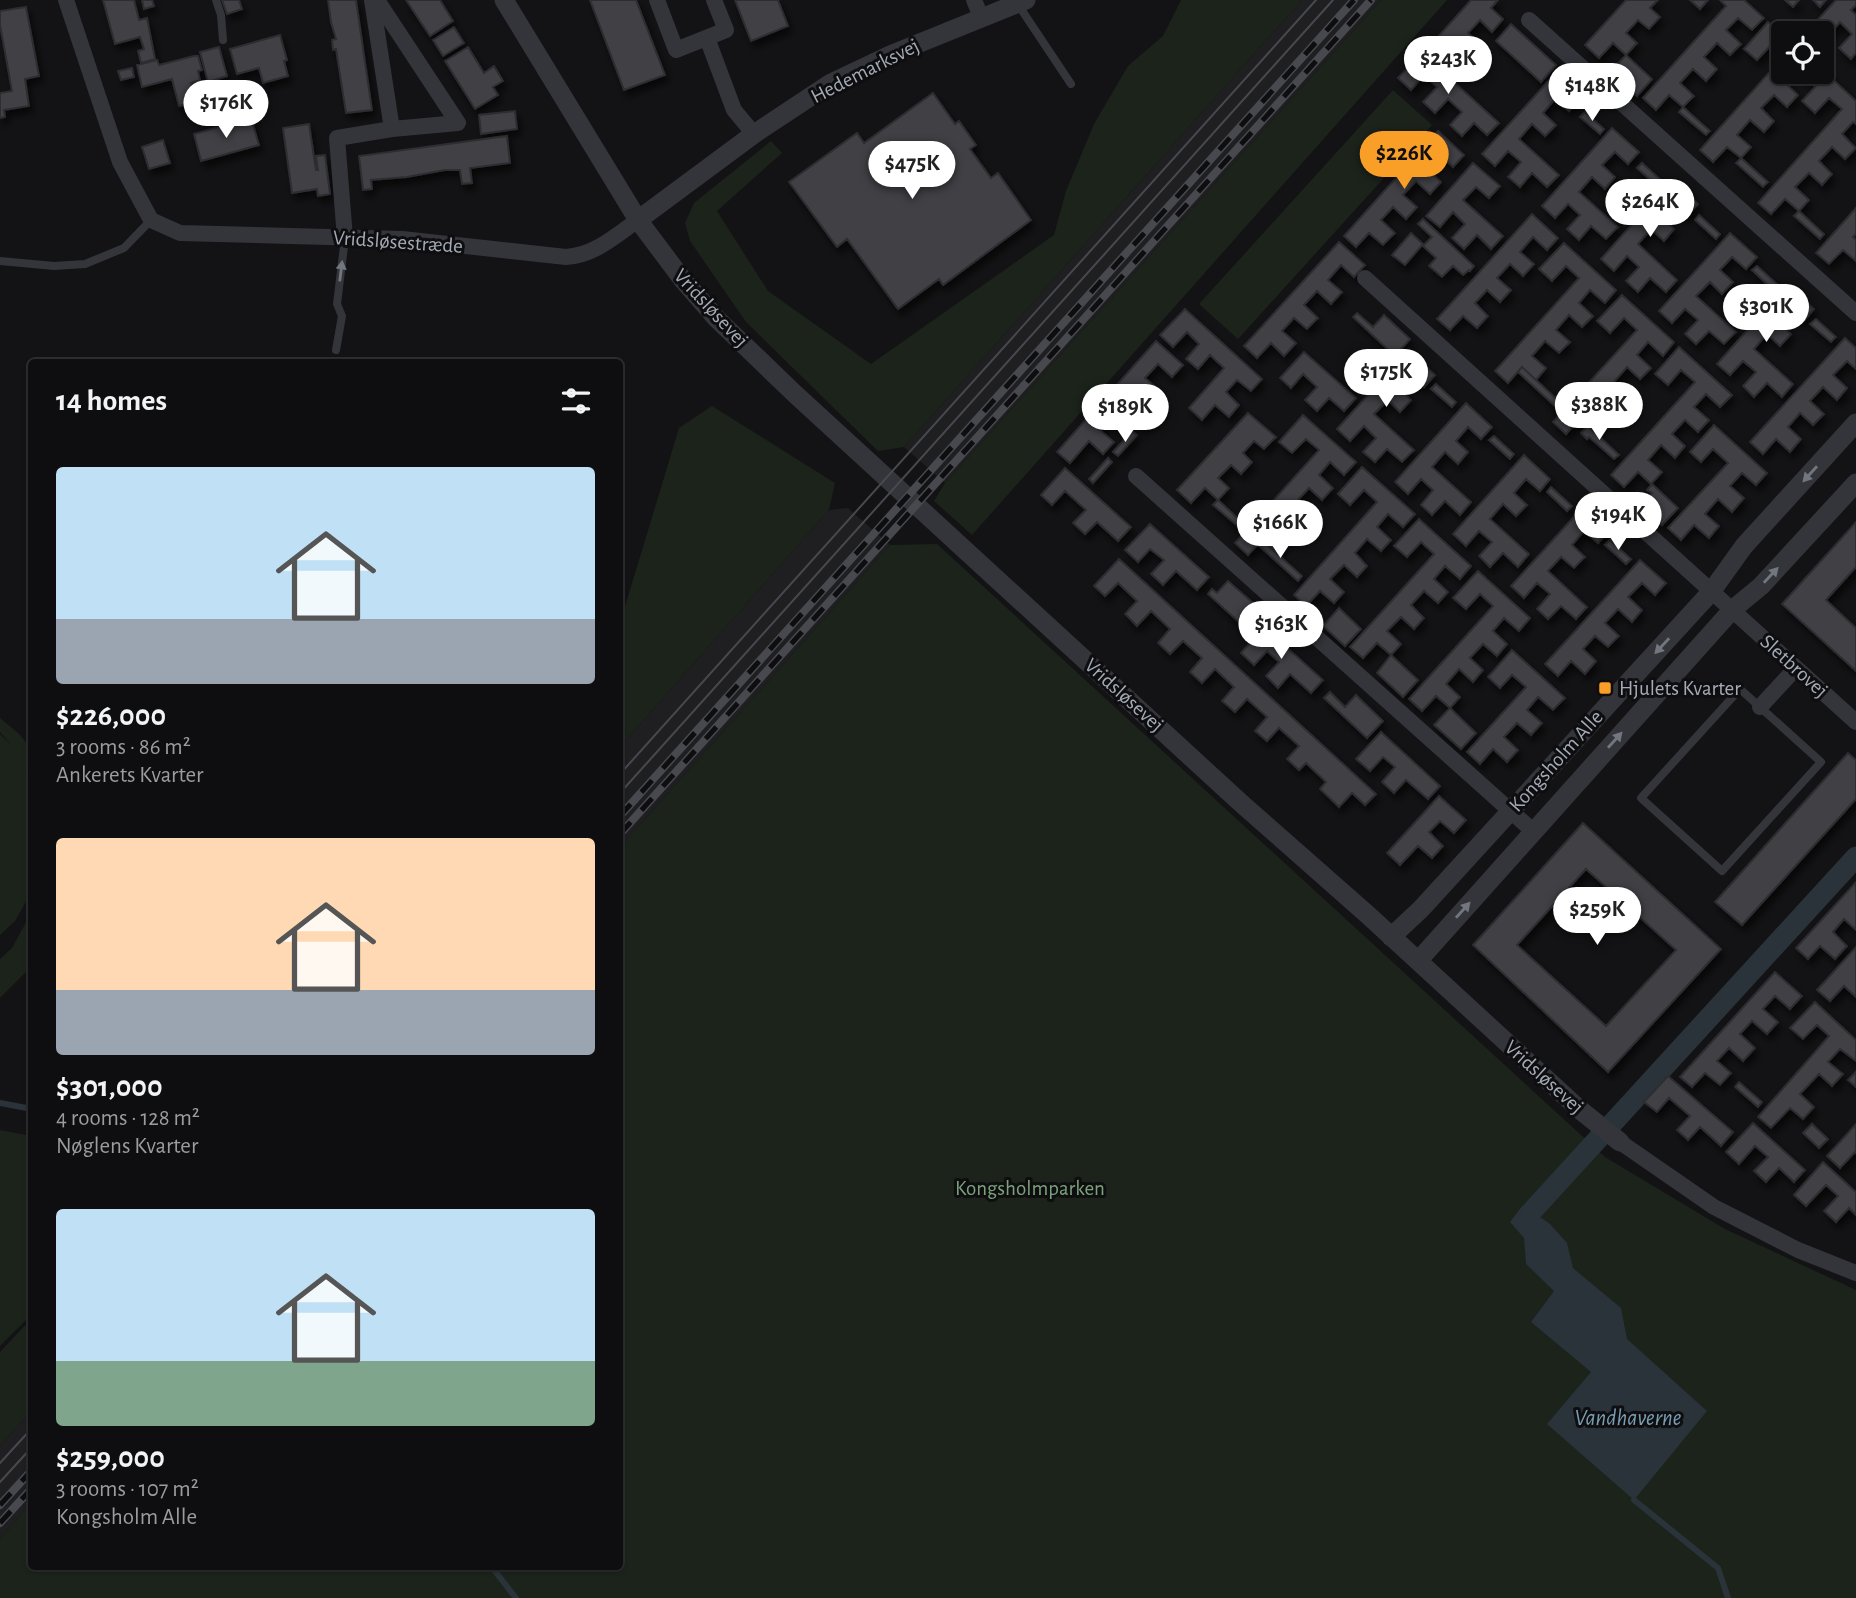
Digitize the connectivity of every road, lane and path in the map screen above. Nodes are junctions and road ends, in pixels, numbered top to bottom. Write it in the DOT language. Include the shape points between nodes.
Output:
graph roads {
  1 [pos="66,0"];
  2 [pos="216,0"];
  3 [pos="374,0"];
  4 [pos="504,0"];
  5 [pos="657,0"];
  6 [pos="714,0"];
  7 [pos="1021,2"];
  8 [pos="977,8"];
  9 [pos="1529,20"];
  10 [pos="707,38"];
  11 [pos="223,40"];
  12 [pos="1071,85"];
  13 [pos="392,129"];
  14 [pos="754,134"];
  15 [pos="151,220"];
  16 [pos="638,220"];
  17 [pos="345,238"];
  18 [pos="0,261"];
  19 [pos="1366,278"];
  20 [pos="1856,313"];
  21 [pos="336,350"];
  22 [pos="1856,423"];
  23 [pos="1136,476"];
  24 [pos="1856,483"];
  25 [pos="1711,592"];
  26 [pos="1732,610"];
  27 [pos="1796,668"];
  28 [pos="1760,707"];
  29 [pos="1856,722"];
  30 [pos="1511,811"];
  31 [pos="1533,831"];
  32 [pos="1391,937"];
  33 [pos="1418,961"];
  34 [pos="1620,1142"];
  35 [pos="1856,1273"];
  1 -- 15 [label="street" via="120,162"];
  2 -- 11 [label="lane"];
  3 -- 13 [label="street"];
  3 -- 13 [label="street" via="458,123"];
  4 -- 16 [label="street, Vridsløsevej"];
  5 -- 10 [label="street" via="676,50"];
  6 -- 10 [label="street" via="726,30"];
  7 -- 8 [label="street, Hedemarksvej"];
  7 -- 12 [label="lane"];
  8 -- 14 [label="street, Hedemarksvej" via="831,83"];
  9 -- 20 [label="street"];
  10 -- 14 [label="street" via="734,110"];
  13 -- 17 [label="street" via="337,138"];
  14 -- 16 [label="street, Hedemarksvej"];
  15 -- 17 [label="street, Vridsløsestræde" via="180,233"];
  15 -- 18 [label="lane" via="124,248 85,264"];
  16 -- 17 [label="street, Vridsløsestræde" via="596,250 566,257 401,239"];
  16 -- 32 [label="street, Vridsløsevej" via="717,319"];
  21 -- 17 [label="lane, one-way"];
  19 -- 25 [label="street, Sletbrovej"];
  22 -- 25 [label="street, Kongsholm Alle, one-way" via="1744,546"];
  23 -- 30 [label="street"];
  26 -- 24 [label="street, Kongsholm Alle, one-way" via="1761,586"];
  25 -- 26 [label="street, Sletbrovej"];
  25 -- 30 [label="street, Kongsholm Alle, one-way"];
  26 -- 27 [label="street, Sletbrovej"];
  31 -- 26 [label="street, Kongsholm Alle, one-way"];
  27 -- 28 [label="street"];
  27 -- 29 [label="street, Sletbrovej"];
  28 -- 28 [label="lane" via="1821,762 1722,872 1641,798 1740,689"];
  30 -- 31 [label="street"];
  30 -- 32 [label="street, Kongsholm Alle"];
  33 -- 31 [label="street, Kongsholm Alle, one-way"];
  32 -- 33 [label="street, Vridsløsevej"];
  33 -- 34 [label="street, Vridsløsevej" via="1579,1110"];
  34 -- 35 [label="street, Vridsløsevej" via="1714,1207 1798,1250"];
}
